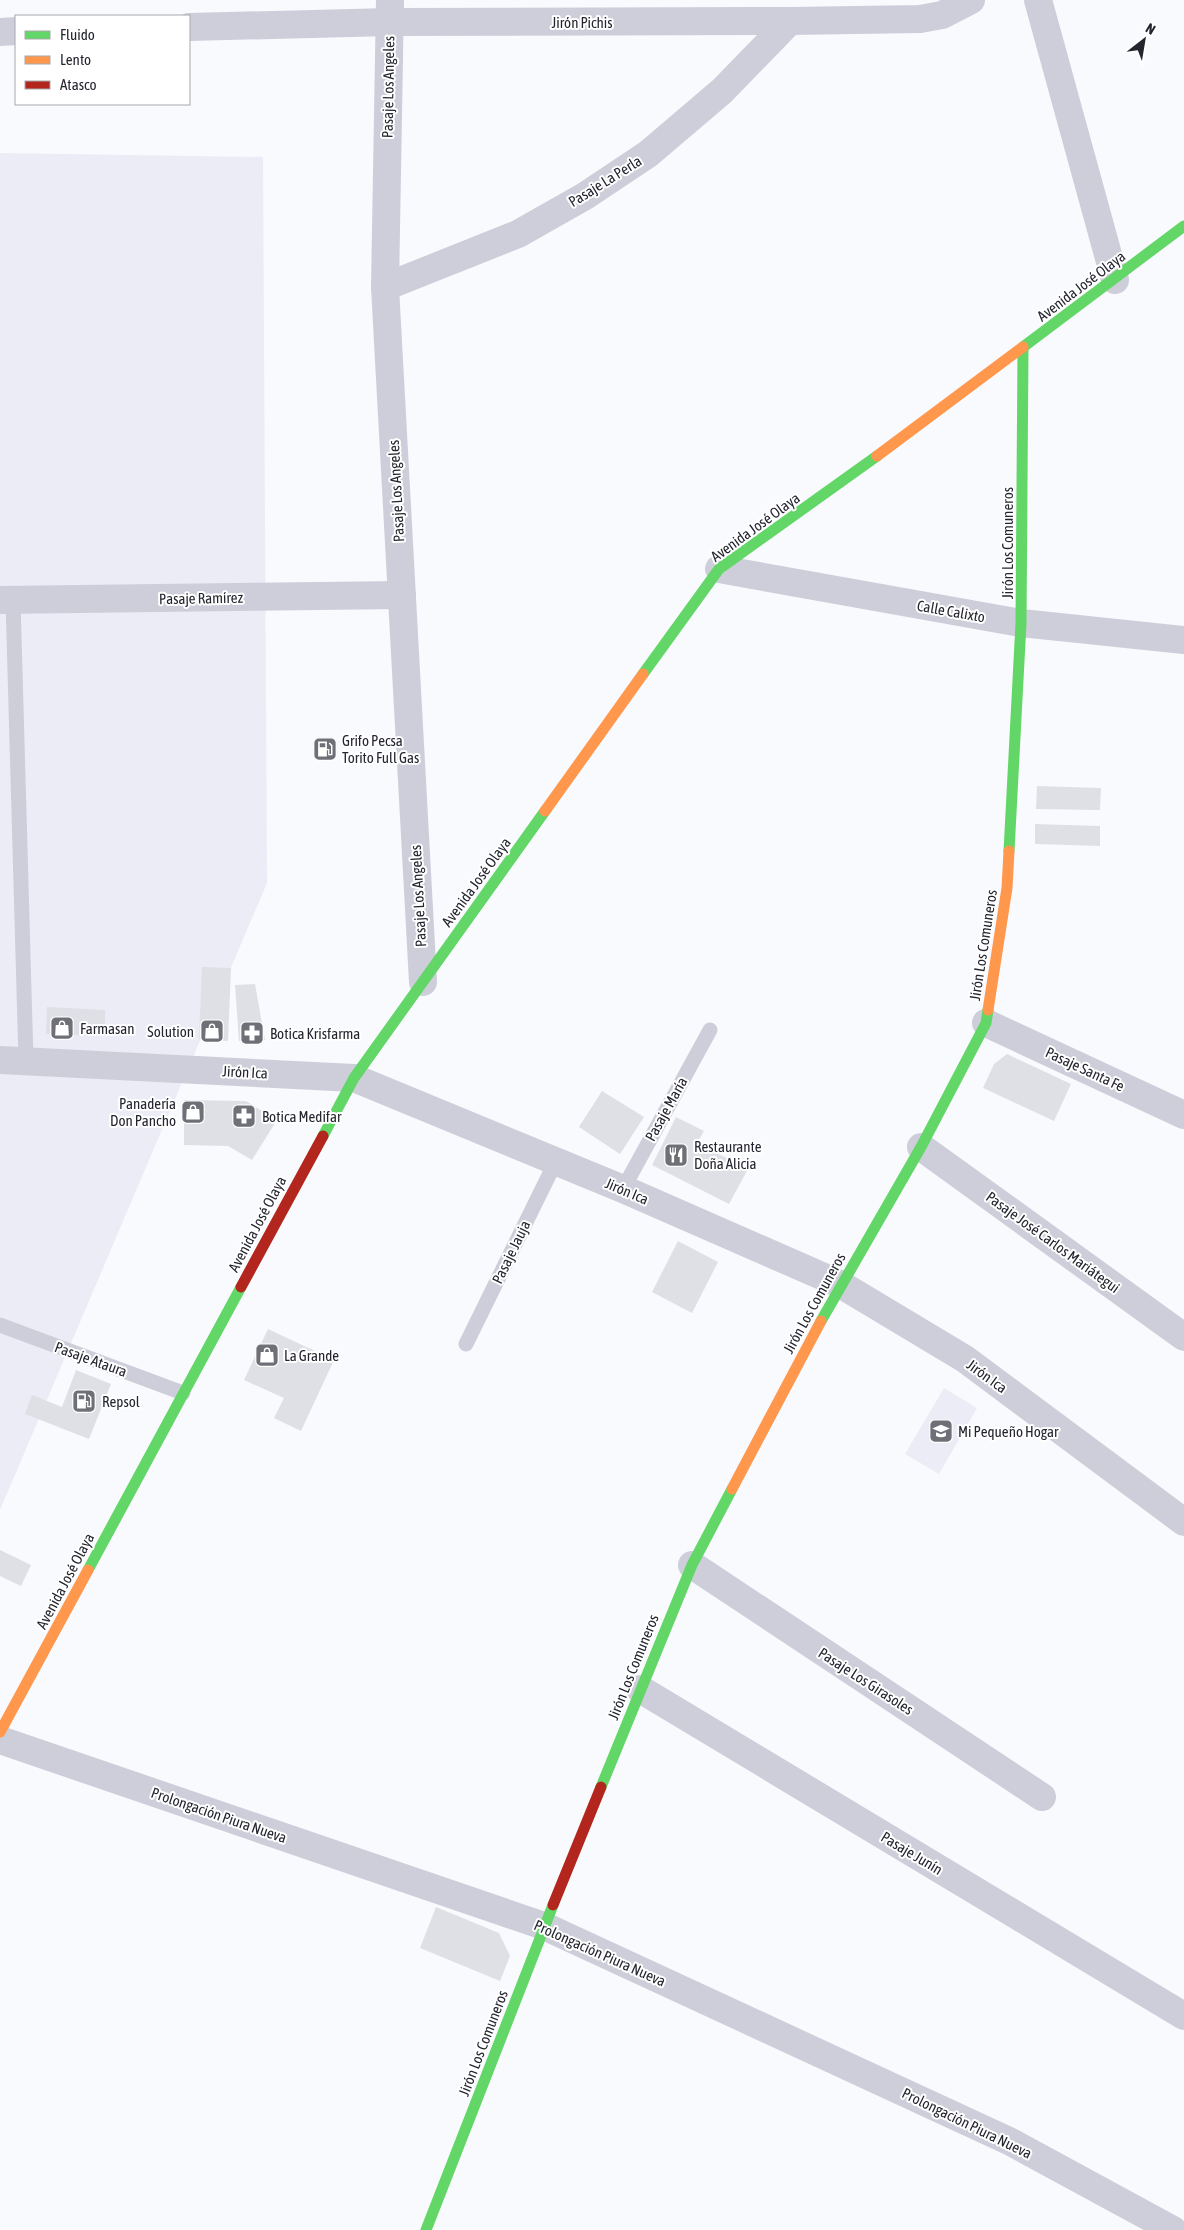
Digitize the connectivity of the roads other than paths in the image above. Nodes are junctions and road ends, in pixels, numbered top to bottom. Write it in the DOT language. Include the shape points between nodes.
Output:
graph roads {
  1 [pos="971,0"];
  2 [pos="1038,0"];
  3 [pos="390,11"];
  4 [pos="790,22"];
  5 [pos="190,27"];
  6 [pos="15,31"];
  7 [pos="0,32"];
  8 [pos="1184,226"];
  9 [pos="1115,280"];
  10 [pos="385,287"];
  11 [pos="1023,348"];
  12 [pos="719,570"];
  13 [pos="402,595"];
  14 [pos="6,600"];
  15 [pos="1021,623"];
  16 [pos="1184,640"];
  17 [pos="423,982"];
  18 [pos="986,1023"];
  19 [pos="710,1030"];
  20 [pos="13,1061"];
  21 [pos="354,1078"];
  22 [pos="1184,1115"];
  23 [pos="921,1147"];
  24 [pos="556,1161"];
  25 [pos="622,1189"];
  26 [pos="840,1284"];
  27 [pos="0,1325"];
  28 [pos="1184,1337"];
  29 [pos="466,1344"];
  30 [pos="183,1394"];
  31 [pos="1184,1522"];
  32 [pos="692,1565"];
  33 [pos="640,1689"];
  34 [pos="0,1732"];
  35 [pos="0,1740"];
  36 [pos="1042,1797"];
  37 [pos="544,1926"];
  38 [pos="1184,2016"];
  39 [pos="426,2230"];
  40 [pos="1173,2230"];
  1 -- 4 [label="street, Jirón Pichis" via="942,14 920,19"];
  2 -- 9 [label="street"];
  3 -- 4 [label="street, Jirón Pichis"];
  3 -- 5 [label="street, Jirón Pichis"];
  3 -- 10 [label="street, Pasaje Los Angeles"];
  4 -- 10 [label="street, Pasaje La Perla" via="722,92 648,154 585,196 518,234"];
  6 -- 7 [label="street"];
  8 -- 9 [label="street, Avenida José Olaya"];
  9 -- 11 [label="street, Avenida José Olaya"];
  10 -- 13 [label="street, Pasaje Los Angeles"];
  11 -- 12 [label="street, Avenida José Olaya"];
  11 -- 15 [label="street, Jirón Los Comuneros"];
  12 -- 15 [label="street, Calle Calixto"];
  12 -- 17 [label="street, Avenida José Olaya"];
  13 -- 14 [label="street, Pasaje Ramírez"];
  13 -- 17 [label="street, Pasaje Los Angeles"];
  14 -- 20 [label="lane"];
  15 -- 16 [label="street, Calle Calixto"];
  15 -- 18 [label="street, Jirón Los Comuneros" via="1007,888"];
  17 -- 21 [label="street, Avenida José Olaya"];
  18 -- 22 [label="street, Pasaje Santa Fe"];
  18 -- 23 [label="street, Jirón Los Comuneros"];
  19 -- 25 [label="lane, Pasaje María"];
  20 -- 21 [label="street, Jirón Ica"];
  21 -- 24 [label="street, Jirón Ica"];
  21 -- 30 [label="street, Avenida José Olaya"];
  23 -- 26 [label="street, Jirón Los Comuneros"];
  23 -- 28 [label="street, Pasaje José Carlos Mariátegui"];
  24 -- 25 [label="street, Jirón Ica"];
  24 -- 29 [label="lane, Pasaje Jauja"];
  25 -- 26 [label="street, Jirón Ica"];
  26 -- 31 [label="street, Jirón Ica" via="965,1359"];
  26 -- 32 [label="street, Jirón Los Comuneros"];
  27 -- 30 [label="lane, Pasaje Ataura"];
  30 -- 34 [label="street, Avenida José Olaya"];
  32 -- 33 [label="street, Jirón Los Comuneros"];
  32 -- 36 [label="street, Pasaje Los Girasoles"];
  33 -- 37 [label="street, Jirón Los Comuneros"];
  33 -- 38 [label="street, Pasaje Junín"];
  35 -- 37 [label="street, Prolongación Piura Nueva"];
  37 -- 39 [label="street, Jirón Los Comuneros"];
  37 -- 40 [label="street, Prolongación Piura Nueva" via="1010,2141"];
}
